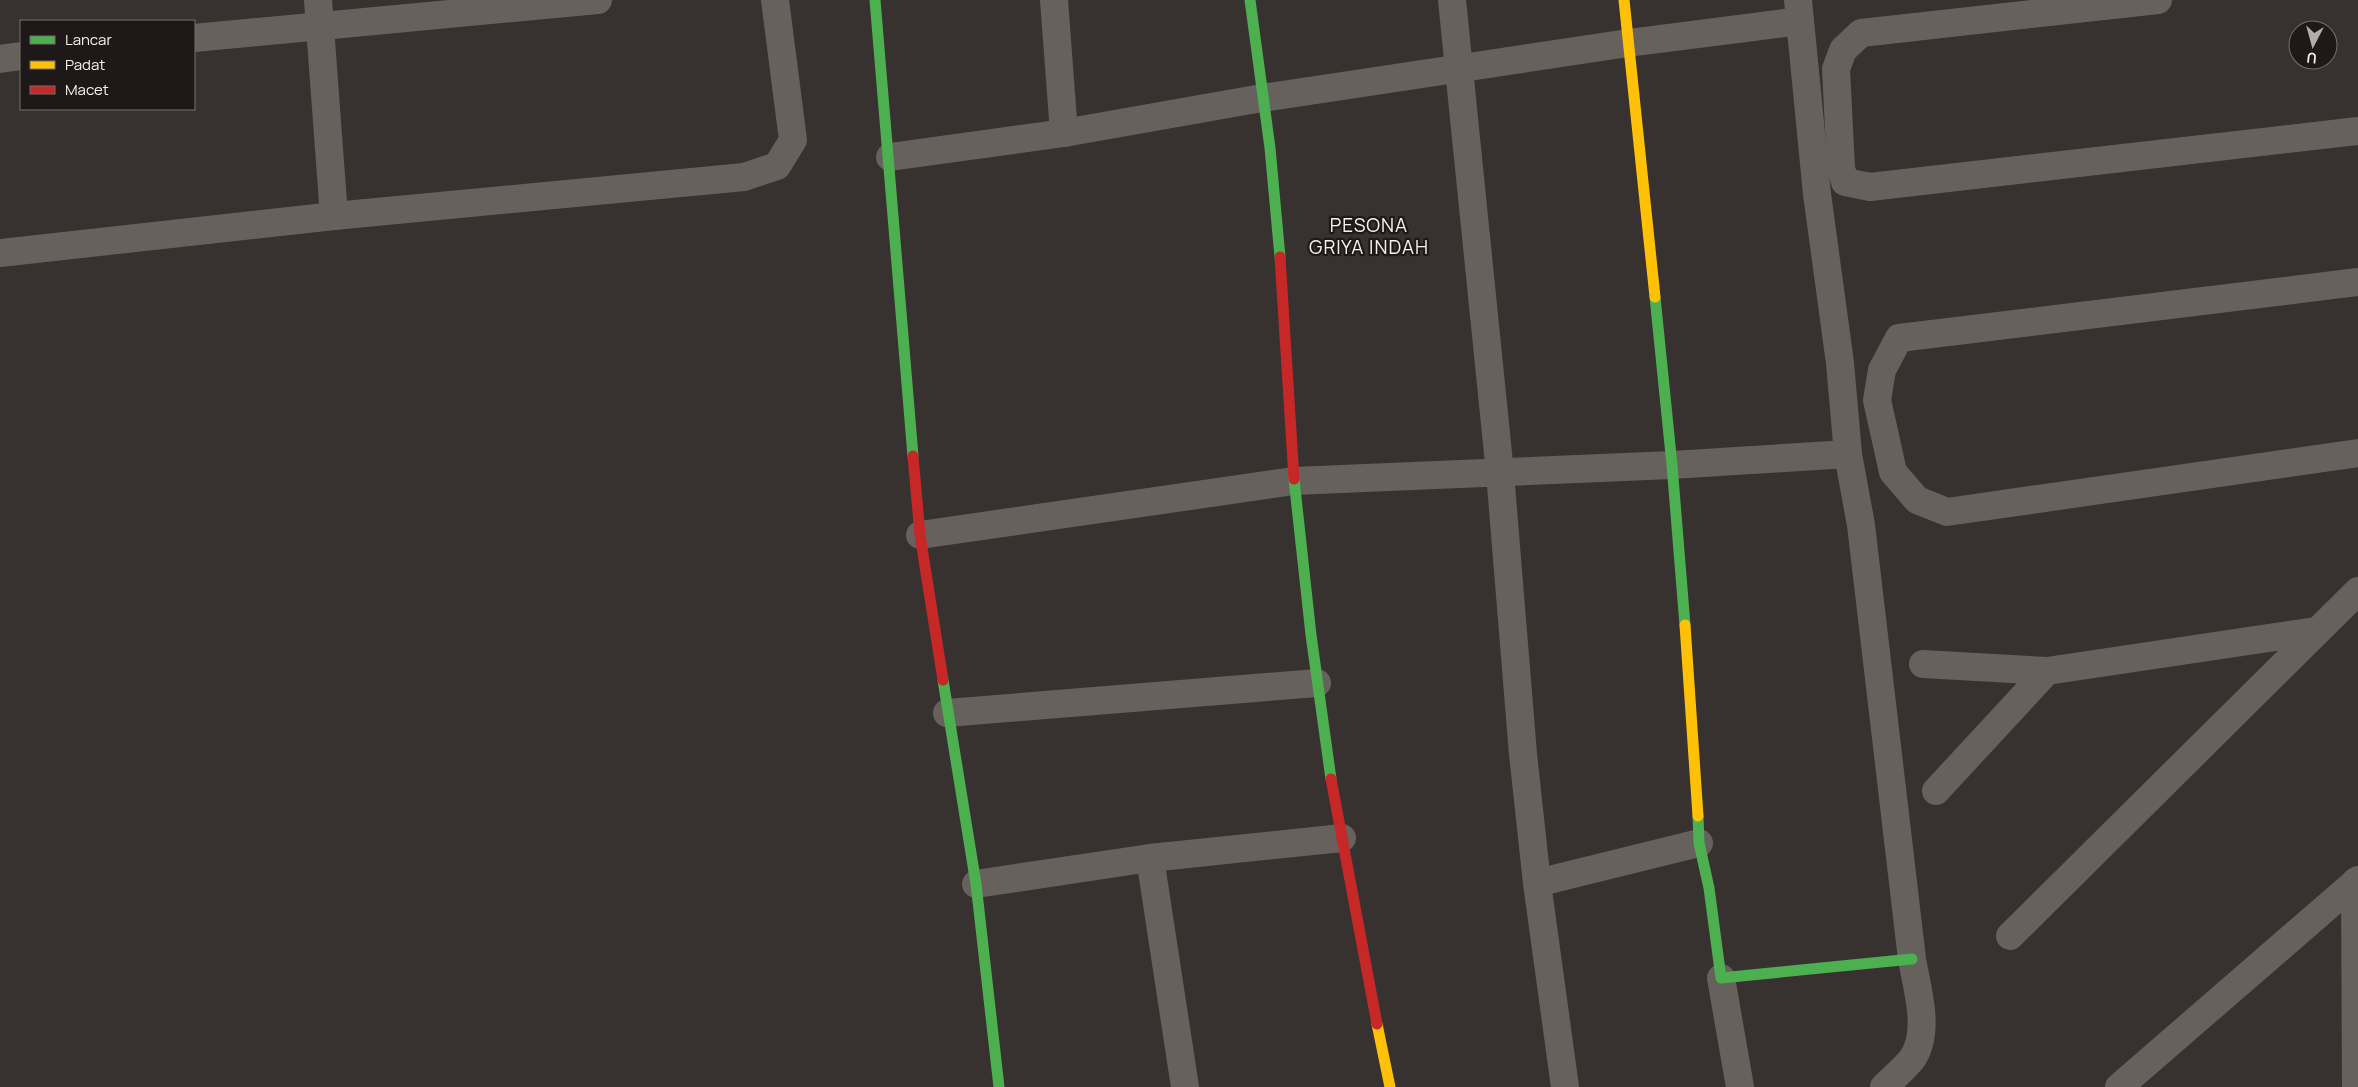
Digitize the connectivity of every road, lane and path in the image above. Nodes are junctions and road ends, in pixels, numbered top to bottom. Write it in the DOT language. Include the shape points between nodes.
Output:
graph roads {
  1 [pos="598,0"];
  2 [pos="775,0"];
  3 [pos="875,0"];
  4 [pos="1054,0"];
  5 [pos="1250,0"];
  6 [pos="1452,0"];
  7 [pos="1624,0"];
  8 [pos="2158,0"];
  9 [pos="1799,11"];
  10 [pos="319,12"];
  11 [pos="195,38"];
  12 [pos="1628,43"];
  13 [pos="20,56"];
  14 [pos="0,59"];
  15 [pos="1459,70"];
  16 [pos="1262,98"];
  17 [pos="2358,131"];
  18 [pos="1064,133"];
  19 [pos="890,157"];
  20 [pos="334,216"];
  21 [pos="0,253"];
  22 [pos="2358,282"];
  23 [pos="2358,453"];
  24 [pos="1848,454"];
  25 [pos="1672,466"];
  26 [pos="1500,474"];
  27 [pos="1294,481"];
  28 [pos="920,535"];
  29 [pos="2358,591"];
  30 [pos="2316,632"];
  31 [pos="1923,664"];
  32 [pos="2047,672"];
  33 [pos="1317,683"];
  34 [pos="947,713"];
  35 [pos="1936,791"];
  36 [pos="1342,838"];
  37 [pos="1699,843"];
  38 [pos="1150,858"];
  39 [pos="2357,881"];
  40 [pos="1537,883"];
  41 [pos="976,884"];
  42 [pos="2010,936"];
  43 [pos="1912,959"];
  44 [pos="1721,978"];
  45 [pos="2357,1048"];
  46 [pos="999,1087"];
  47 [pos="1185,1087"];
  48 [pos="1390,1087"];
  49 [pos="1565,1087"];
  50 [pos="1740,1087"];
  51 [pos="1884,1087"];
  52 [pos="2119,1087"];
  53 [pos="2356,1087"];
  1 -- 10 [label="street"];
  2 -- 20 [label="street" via="793,140 777,166 744,177"];
  3 -- 19 [label="street"];
  4 -- 18 [label="street"];
  5 -- 16 [label="street"];
  6 -- 15 [label="street"];
  7 -- 12 [label="street"];
  8 -- 17 [label="street" via="1861,33 1843,50 1836,69 1841,168 1845,182 1870,187"];
  9 -- 12 [label="street"];
  9 -- 24 [label="street"];
  10 -- 11 [label="street"];
  10 -- 20 [label="street"];
  12 -- 15 [label="street"];
  12 -- 25 [label="street"];
  13 -- 14 [label="street"];
  15 -- 16 [label="street"];
  15 -- 26 [label="street"];
  16 -- 18 [label="street"];
  16 -- 27 [label="street" via="1275,195"];
  18 -- 19 [label="street"];
  19 -- 28 [label="street"];
  20 -- 21 [label="street"];
  22 -- 23 [label="street" via="1899,338 1882,370 1877,400 1893,472 1917,500 1947,512"];
  24 -- 25 [label="street"];
  24 -- 43 [label="street" via="1861,525"];
  25 -- 26 [label="street"];
  25 -- 37 [label="street" via="1693,724"];
  26 -- 27 [label="street"];
  26 -- 40 [label="street"];
  27 -- 28 [label="street"];
  27 -- 33 [label="street"];
  28 -- 34 [label="street"];
  29 -- 30 [label="street"];
  30 -- 32 [label="street"];
  30 -- 42 [label="street"];
  31 -- 32 [label="street"];
  32 -- 35 [label="street"];
  33 -- 34 [label="street"];
  33 -- 36 [label="street"];
  34 -- 41 [label="street"];
  36 -- 38 [label="street"];
  36 -- 48 [label="street"];
  37 -- 40 [label="street"];
  37 -- 44 [label="street" via="1709,888"];
  38 -- 41 [label="street"];
  38 -- 47 [label="street"];
  39 -- 45 [label="street"];
  39 -- 52 [label="street"];
  40 -- 49 [label="street"];
  41 -- 46 [label="street"];
  43 -- 44 [label="street"];
  43 -- 51 [label="street" via="1921,1014 1921,1040 1912,1058"];
  44 -- 50 [label="street"];
  45 -- 53 [label="street"];
}
